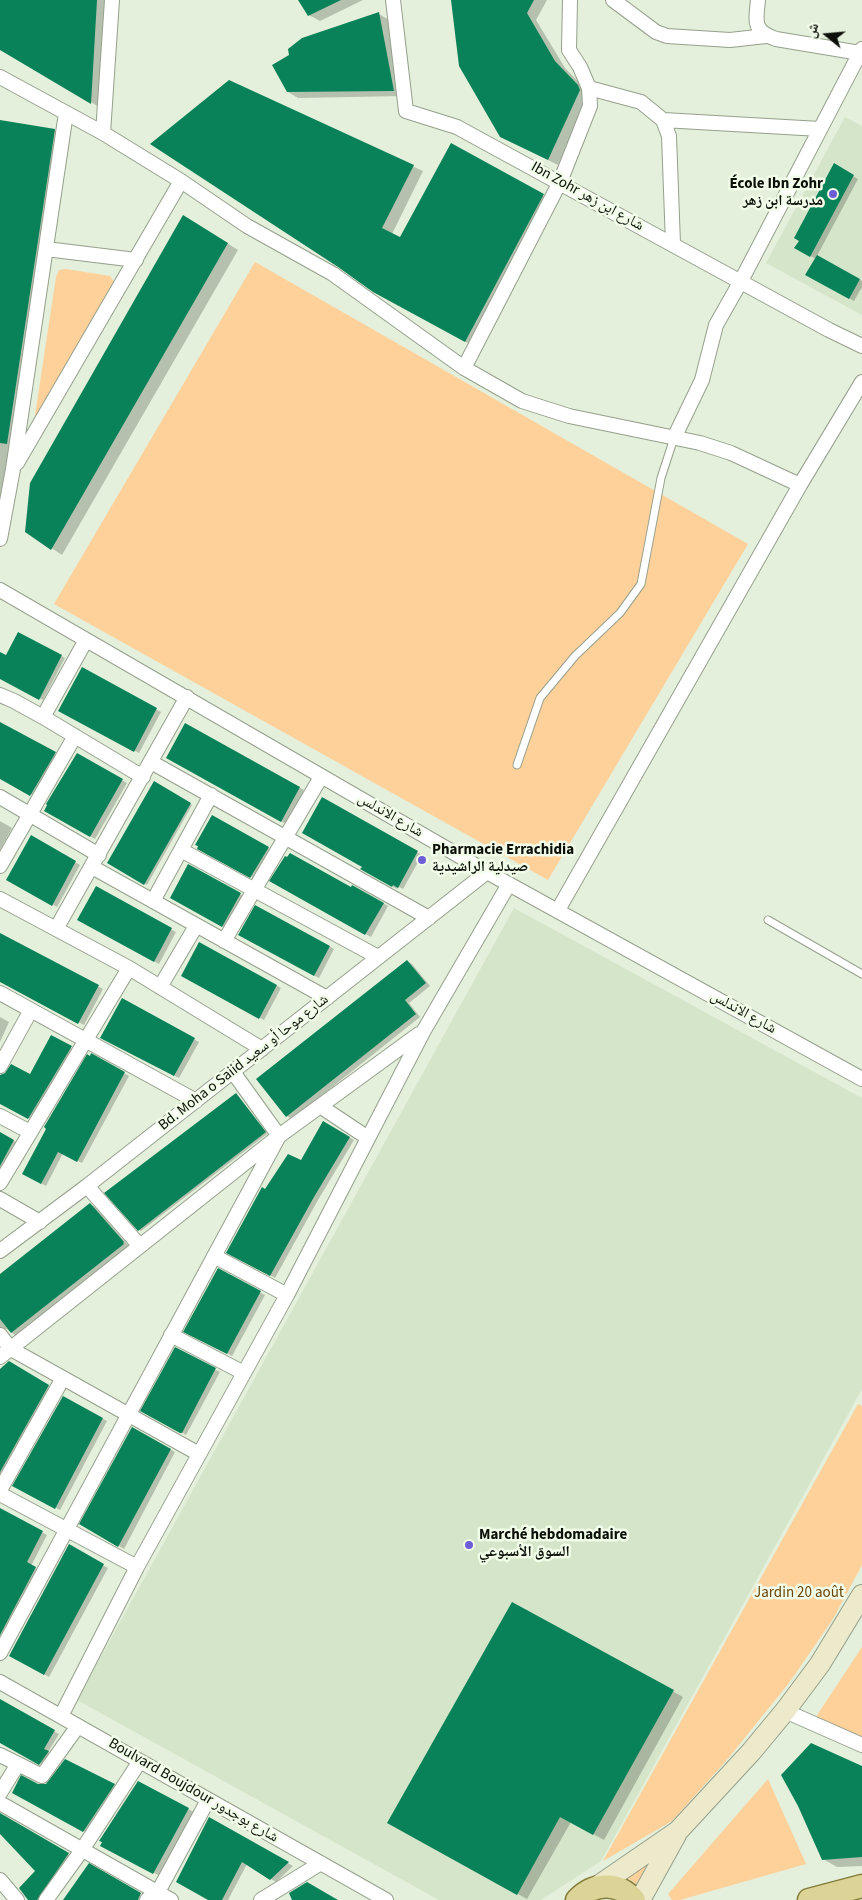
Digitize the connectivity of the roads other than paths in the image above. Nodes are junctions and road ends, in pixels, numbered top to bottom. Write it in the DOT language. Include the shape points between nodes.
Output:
graph roads {
  1 [pos="112,0"];
  2 [pos="394,0"];
  3 [pos="570,0"];
  4 [pos="613,0"];
  5 [pos="758,0"];
  6 [pos="766,36"];
  7 [pos="861,51"];
  8 [pos="0,77"];
  9 [pos="589,88"];
  10 [pos="66,113"];
  11 [pos="663,120"];
  12 [pos="820,129"];
  13 [pos="103,134"];
  14 [pos="181,181"];
  15 [pos="560,182"];
  16 [pos="673,244"];
  17 [pos="46,250"];
  18 [pos="136,260"];
  19 [pos="741,281"];
  20 [pos="862,346"];
  21 [pos="464,368"];
  22 [pos="862,382"];
  23 [pos="674,438"];
  24 [pos="13,469"];
  25 [pos="800,485"];
  26 [pos="0,539"];
  27 [pos="0,590"];
  28 [pos="86,640"];
  29 [pos="0,696"];
  30 [pos="187,697"];
  31 [pos="43,717"];
  32 [pos="75,736"];
  33 [pos="151,762"];
  34 [pos="517,765"];
  35 [pos="321,776"];
  36 [pos="143,777"];
  37 [pos="211,795"];
  38 [pos="0,797"];
  39 [pos="30,814"];
  40 [pos="285,837"];
  41 [pos="181,850"];
  42 [pos="99,855"];
  43 [pos="0,866"];
  44 [pos="92,868"];
  45 [pos="487,872"];
  46 [pos="509,884"];
  47 [pos="254,889"];
  48 [pos="0,899"];
  49 [pos="153,901"];
  50 [pos="558,910"];
  51 [pos="429,918"];
  52 [pos="768,920"];
  53 [pos="196,926"];
  54 [pos="56,929"];
  55 [pos="224,941"];
  56 [pos="378,957"];
  57 [pos="129,968"];
  58 [pos="862,974"];
  59 [pos="160,987"];
  60 [pos="0,993"];
  61 [pos="327,998"];
  62 [pos="31,1010"];
  63 [pos="423,1032"];
  64 [pos="86,1040"];
  65 [pos="262,1049"];
  66 [pos="0,1066"];
  67 [pos="232,1072"];
  68 [pos="862,1079"];
  69 [pos="196,1100"];
  70 [pos="320,1106"];
  71 [pos="0,1116"];
  72 [pos="30,1132"];
  73 [pos="278,1136"];
  74 [pos="368,1138"];
  75 [pos="0,1183"];
  76 [pos="87,1186"];
  77 [pos="0,1199"];
  78 [pos="40,1222"];
  79 [pos="140,1246"];
  80 [pos="0,1251"];
  81 [pos="214,1256"];
  82 [pos="287,1295"];
  83 [pos="0,1335"];
  84 [pos="171,1335"];
  85 [pos="5,1353"];
  86 [pos="244,1373"];
  87 [pos="63,1378"];
  88 [pos="128,1415"];
  89 [pos="199,1454"];
  90 [pos="0,1492"];
  91 [pos="67,1529"];
  92 [pos="138,1567"];
  93 [pos="862,1595"];
  94 [pos="0,1653"];
  95 [pos="0,1682"];
  96 [pos="785,1711"];
  97 [pos="61,1716"];
  98 [pos="78,1726"];
  99 [pos="862,1745"];
  100 [pos="0,1755"];
  101 [pos="140,1761"];
  102 [pos="18,1764"];
  103 [pos="0,1793"];
  104 [pos="208,1800"];
  105 [pos="0,1803"];
  106 [pos="678,1831"];
  107 [pos="82,1850"];
  108 [pos="321,1863"];
  109 [pos="0,1880"];
  110 [pos="598,1886"];
  111 [pos="862,1886"];
  112 [pos="278,1895"];
  113 [pos="153,1896"];
  114 [pos="373,1896"];
  115 [pos="18,1900"];
  116 [pos="46,1900"];
  117 [pos="172,1900"];
  118 [pos="260,1900"];
  119 [pos="386,1900"];
  120 [pos="577,1900"];
  121 [pos="634,1900"];
  122 [pos="640,1900"];
  123 [pos="809,1900"];
  1 -- 13 [label="street"];
  2 -- 15 [label="street, Ibn Zohr شارع ابن زهر" via="406,111 457,127"];
  3 -- 9 [label="street" via="569,50"];
  4 -- 6 [label="street" via="656,32 667,36 730,40"];
  5 -- 6 [label="street" via="756,22"];
  6 -- 7 [label="street"];
  7 -- 12 [label="street"];
  8 -- 10 [label="street"];
  9 -- 11 [label="street" via="642,102"];
  9 -- 15 [label="street" via="590,106"];
  10 -- 13 [label="street"];
  10 -- 17 [label="street"];
  11 -- 12 [label="street"];
  11 -- 16 [label="street" via="669,136"];
  12 -- 19 [label="street"];
  13 -- 14 [label="street"];
  14 -- 18 [label="street"];
  14 -- 21 [label="street" via="246,226 333,274"];
  15 -- 16 [label="street, Ibn Zohr شارع ابن زهر"];
  15 -- 21 [label="street"];
  16 -- 19 [label="street, Ibn Zohr شارع ابن زهر"];
  17 -- 18 [label="street"];
  17 -- 24 [label="street"];
  18 -- 24 [label="street"];
  19 -- 20 [label="street, Ibn Zohr شارع ابن زهر"];
  19 -- 23 [label="street" via="716,325 702,380"];
  21 -- 23 [label="street" via="522,401 569,416"];
  22 -- 25 [label="street"];
  23 -- 25 [label="street" via="731,453"];
  23 -- 34 [label="lane" via="661,478 641,584 620,613 574,656 540,698"];
  24 -- 26 [label="street"];
  25 -- 50 [label="street"];
  27 -- 28 [label="street, شارع الاندلس"];
  28 -- 30 [label="street, شارع الاندلس"];
  28 -- 31 [label="street"];
  29 -- 31 [label="street"];
  30 -- 33 [label="street"];
  30 -- 35 [label="street, شارع الاندلس"];
  31 -- 32 [label="street"];
  32 -- 36 [label="street"];
  32 -- 39 [label="street"];
  33 -- 36 [label="street"];
  33 -- 37 [label="street"];
  35 -- 40 [label="street"];
  35 -- 45 [label="street, شارع الاندلس"];
  36 -- 42 [label="street"];
  37 -- 40 [label="street"];
  37 -- 41 [label="street"];
  38 -- 39 [label="street"];
  39 -- 42 [label="street"];
  39 -- 43 [label="street"];
  40 -- 47 [label="street"];
  40 -- 51 [label="street"];
  41 -- 47 [label="street"];
  41 -- 49 [label="street"];
  42 -- 44 [label="street"];
  44 -- 49 [label="street"];
  44 -- 54 [label="street"];
  45 -- 46 [label="street, شارع الاندلس"];
  45 -- 51 [label="street, Bd. Moha o Saiid شارع موحا أو سعيد"];
  46 -- 50 [label="street, شارع الاندلس"];
  46 -- 63 [label="street"];
  47 -- 55 [label="street"];
  47 -- 56 [label="street"];
  48 -- 54 [label="street"];
  49 -- 53 [label="street"];
  50 -- 68 [label="street, شارع الاندلس"];
  51 -- 56 [label="street, Bd. Moha o Saiid شارع موحا أو سعيد"];
  52 -- 58 [label="lane"];
  53 -- 55 [label="street"];
  53 -- 59 [label="street"];
  54 -- 57 [label="street"];
  55 -- 61 [label="street"];
  56 -- 61 [label="street, Bd. Moha o Saiid شارع موحا أو سعيد"];
  57 -- 59 [label="street"];
  57 -- 64 [label="street"];
  59 -- 65 [label="street"];
  60 -- 62 [label="street"];
  61 -- 65 [label="street, Bd. Moha o Saiid شارع موحا أو سعيد"];
  62 -- 64 [label="street"];
  62 -- 66 [label="street"];
  63 -- 70 [label="street"];
  63 -- 74 [label="street"];
  64 -- 69 [label="street"];
  64 -- 72 [label="street"];
  65 -- 67 [label="street, Bd. Moha o Saiid شارع موحا أو سعيد"];
  67 -- 69 [label="street, Bd. Moha o Saiid شارع موحا أو سعيد"];
  67 -- 73 [label="street"];
  69 -- 76 [label="street, Bd. Moha o Saiid شارع موحا أو سعيد"];
  70 -- 73 [label="street"];
  70 -- 74 [label="street"];
  71 -- 72 [label="street"];
  72 -- 75 [label="street"];
  73 -- 79 [label="street"];
  73 -- 81 [label="street"];
  74 -- 82 [label="street"];
  76 -- 78 [label="street, Bd. Moha o Saiid شارع موحا أو سعيد"];
  76 -- 79 [label="street"];
  77 -- 78 [label="street"];
  78 -- 80 [label="street, Bd. Moha o Saiid شارع موحا أو سعيد"];
  79 -- 85 [label="street"];
  81 -- 82 [label="street"];
  81 -- 84 [label="street"];
  82 -- 86 [label="street"];
  83 -- 85 [label="street"];
  84 -- 86 [label="street"];
  84 -- 88 [label="street"];
  85 -- 87 [label="street"];
  86 -- 89 [label="street"];
  87 -- 88 [label="street"];
  87 -- 90 [label="street"];
  88 -- 89 [label="street"];
  88 -- 91 [label="street"];
  89 -- 92 [label="street"];
  90 -- 91 [label="street"];
  91 -- 92 [label="street"];
  91 -- 94 [label="street"];
  92 -- 97 [label="street"];
  93 -- 96 [label="main road" via="820,1664"];
  95 -- 97 [label="street, Boulvard Boujdour شارع بوجدور"];
  96 -- 99 [label="street"];
  96 -- 106 [label="main road"];
  97 -- 98 [label="street, Boulvard Boujdour شارع بوجدور"];
  98 -- 101 [label="street, Boulvard Boujdour شارع بوجدور"];
  98 -- 102 [label="street" via="43,1776"];
  100 -- 102 [label="street"];
  101 -- 104 [label="street, Boulvard Boujdour شارع بوجدور"];
  101 -- 107 [label="street"];
  102 -- 103 [label="street"];
  104 -- 108 [label="street, Boulvard Boujdour شارع بوجدور"];
  104 -- 113 [label="street"];
  105 -- 107 [label="street"];
  106 -- 110 [label="main road"];
  106 -- 122 [label="main road"];
  107 -- 113 [label="street"];
  107 -- 116 [label="street"];
  108 -- 112 [label="street"];
  108 -- 114 [label="street, Boulvard Boujdour شارع بوجدور"];
  109 -- 115 [label="street"];
  110 -- 120 [label="main road"];
  110 -- 121 [label="main road" via="617,1888"];
  111 -- 123 [label="main road"];
  112 -- 118 [label="street"];
  113 -- 117 [label="street"];
  114 -- 119 [label="street, Boulvard Boujdour شارع بوجدور"];
}
